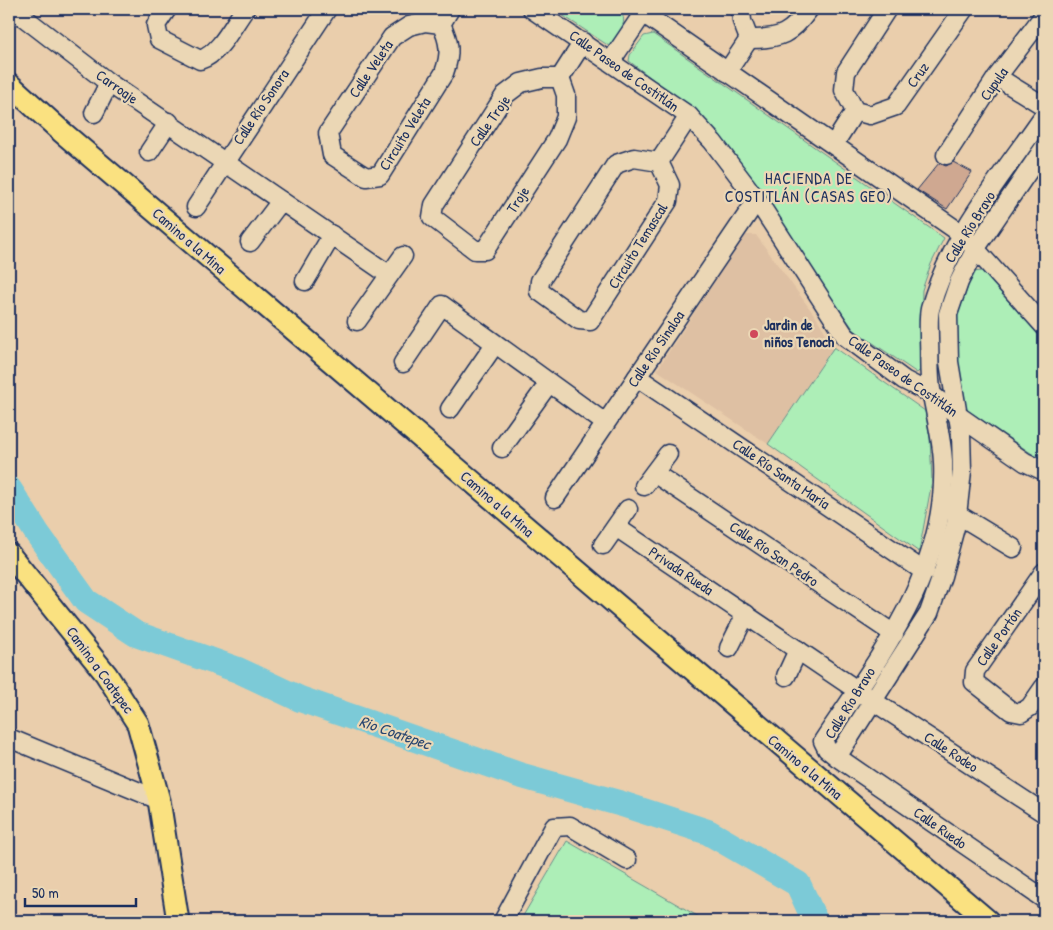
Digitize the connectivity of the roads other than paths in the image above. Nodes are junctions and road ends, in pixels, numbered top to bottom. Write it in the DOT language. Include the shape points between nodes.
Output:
graph roads {
  1 [pos="13,9"];
  2 [pos="167,9"];
  3 [pos="244,9"];
  4 [pos="327,9"];
  5 [pos="532,9"];
  6 [pos="741,9"];
  7 [pos="809,9"];
  8 [pos="887,9"];
  9 [pos="964,9"];
  10 [pos="642,10"];
  11 [pos="445,16"];
  12 [pos="1044,16"];
  13 [pos="750,39"];
  14 [pos="583,42"];
  15 [pos="612,61"];
  16 [pos="727,72"];
  17 [pos="998,77"];
  18 [pos="560,78"];
  19 [pos="109,83"];
  20 [pos="9,84"];
  21 [pos="1044,106"];
  22 [pos="855,111"];
  23 [pos="94,112"];
  24 [pos="1044,115"];
  25 [pos="689,116"];
  26 [pos="168,122"];
  27 [pos="328,133"];
  28 [pos="834,144"];
  29 [pos="1044,148"];
  30 [pos="149,152"];
  31 [pos="946,155"];
  32 [pos="659,162"];
  33 [pos="224,163"];
  34 [pos="757,200"];
  35 [pos="281,201"];
  36 [pos="434,205"];
  37 [pos="196,207"];
  38 [pos="962,234"];
  39 [pos="332,235"];
  40 [pos="250,242"];
  41 [pos="976,248"];
  42 [pos="403,256"];
  43 [pos="388,274"];
  44 [pos="305,280"];
  45 [pos="357,321"];
  46 [pos="1044,326"];
  47 [pos="495,344"];
  48 [pos="403,363"];
  49 [pos="637,377"];
  50 [pos="549,383"];
  51 [pos="931,394"];
  52 [pos="450,409"];
  53 [pos="956,414"];
  54 [pos="605,423"];
  55 [pos="502,448"];
  56 [pos="668,454"];
  57 [pos="1044,471"];
  58 [pos="555,498"];
  59 [pos="628,509"];
  60 [pos="957,514"];
  61 [pos="616,527"];
  62 [pos="603,544"];
  63 [pos="1013,548"];
  64 [pos="9,554"];
  65 [pos="925,572"];
  66 [pos="1044,572"];
  67 [pos="746,614"];
  68 [pos="894,634"];
  69 [pos="729,648"];
  70 [pos="798,650"];
  71 [pos="786,676"];
  72 [pos="1044,687"];
  73 [pos="858,690"];
  74 [pos="873,701"];
  75 [pos="9,738"];
  76 [pos="837,756"];
  77 [pos="159,800"];
  78 [pos="1044,813"];
  79 [pos="627,860"];
  80 [pos="1044,899"];
  81 [pos="178,921"];
  82 [pos="503,921"];
  83 [pos="988,921"];
  1 -- 19 [label="street, Carroaje"];
  2 -- 3 [label="street" via="156,25 159,39 200,60 215,51"];
  4 -- 33 [label="street, Calle Río Sonora"];
  5 -- 14 [label="street, Calle Paseo de Costitlán"];
  6 -- 13 [label="street"];
  7 -- 13 [label="street" via="796,27 784,35"];
  8 -- 22 [label="street" via="846,72 844,90"];
  9 -- 22 [label="street, Cruz" via="896,106 870,115"];
  10 -- 15 [label="street"];
  10 -- 16 [label="street"];
  11 -- 27 [label="street, Calle Veleta" via="409,26 392,37"];
  11 -- 27 [label="street, Circuito Veleta" via="450,55 444,73 380,175 366,177 332,155"];
  12 -- 17 [label="street, Cupula"];
  13 -- 16 [label="street"];
  14 -- 15 [label="street, Calle Paseo de Costitlán"];
  14 -- 18 [label="street"];
  15 -- 25 [label="street, Calle Paseo de Costitlán"];
  16 -- 28 [label="street"];
  17 -- 21 [label="street"];
  17 -- 31 [label="street, Cupula"];
  18 -- 36 [label="street, Calle Troje" via="521,83 505,95"];
  18 -- 36 [label="street, Troje" via="566,95 566,117 557,139 486,250 475,250 432,217"];
  19 -- 23 [label="street"];
  19 -- 26 [label="street, Carroaje"];
  20 -- 83 [label="main road, Camino a la Mina"];
  22 -- 28 [label="street"];
  24 -- 38 [label="street, Calle Río Bravo"];
  25 -- 32 [label="street"];
  25 -- 34 [label="street, Calle Paseo de Costitlán"];
  26 -- 30 [label="street"];
  26 -- 33 [label="street, Carroaje"];
  28 -- 38 [label="street"];
  29 -- 41 [label="street, Calle Río Bravo"];
  32 -- 32 [label="street, Circuito Temascal" via="670,185 668,201 590,321 579,320 539,291 540,281 616,164 634,158"];
  33 -- 35 [label="street, Carroaje"];
  33 -- 37 [label="street, Calle Río Sonora"];
  34 -- 49 [label="street, Calle Río Sinaloa"];
  34 -- 51 [label="street, Calle Paseo de Costitlán" via="845,336 904,380"];
  35 -- 39 [label="street, Carroaje"];
  35 -- 40 [label="street"];
  38 -- 41 [label="street"];
  38 -- 51 [label="street, Calle Río Bravo" via="940,276 929,311"];
  39 -- 43 [label="street, Carroaje"];
  39 -- 44 [label="street"];
  41 -- 46 [label="street"];
  41 -- 53 [label="street, Calle Río Bravo" via="948,314 949,362"];
  42 -- 43 [label="street"];
  43 -- 45 [label="street"];
  47 -- 48 [label="street" via="442,305"];
  47 -- 50 [label="street"];
  47 -- 52 [label="street"];
  49 -- 54 [label="street, Calle Río Sinaloa"];
  49 -- 65 [label="street, Calle Río Santa María"];
  50 -- 54 [label="street"];
  50 -- 55 [label="street"];
  51 -- 53 [label="street, Calle Paseo de Costitlán"];
  51 -- 65 [label="street, Calle Río Bravo" via="943,463 942,502"];
  53 -- 57 [label="street, Calle Paseo de Costitlán" via="1025,462"];
  53 -- 60 [label="street, Calle Río Bravo" via="961,434 962,471"];
  54 -- 58 [label="street, Calle Río Sinaloa"];
  56 -- 68 [label="street, Calle Río San Pedro" via="649,480"];
  59 -- 61 [label="street"];
  60 -- 63 [label="street"];
  60 -- 74 [label="street, Calle Río Bravo" via="929,612"];
  61 -- 62 [label="street"];
  61 -- 67 [label="street, Privada Rueda"];
  64 -- 77 [label="main road, Camino a Coatepec" via="106,674 138,724"];
  65 -- 68 [label="street, Calle Río Bravo"];
  66 -- 72 [label="street, Calle Portón" via="975,671 974,682 1011,711 1021,713 1030,707"];
  67 -- 69 [label="street"];
  67 -- 70 [label="street, Privada Rueda"];
  68 -- 73 [label="street, Calle Río Bravo"];
  70 -- 71 [label="street"];
  70 -- 73 [label="street, Privada Rueda"];
  73 -- 74 [label="street, Calle Rodeo"];
  73 -- 76 [label="street, Calle Río Bravo" via="824,741 827,749"];
  74 -- 76 [label="street, Calle Río Bravo"];
  74 -- 78 [label="street, Calle Rodeo"];
  75 -- 77 [label="street"];
  76 -- 80 [label="street, Calle Ruedo"];
  77 -- 81 [label="main road, Camino a Coatepec"];
  79 -- 82 [label="street" via="570,826 554,827"];
}
